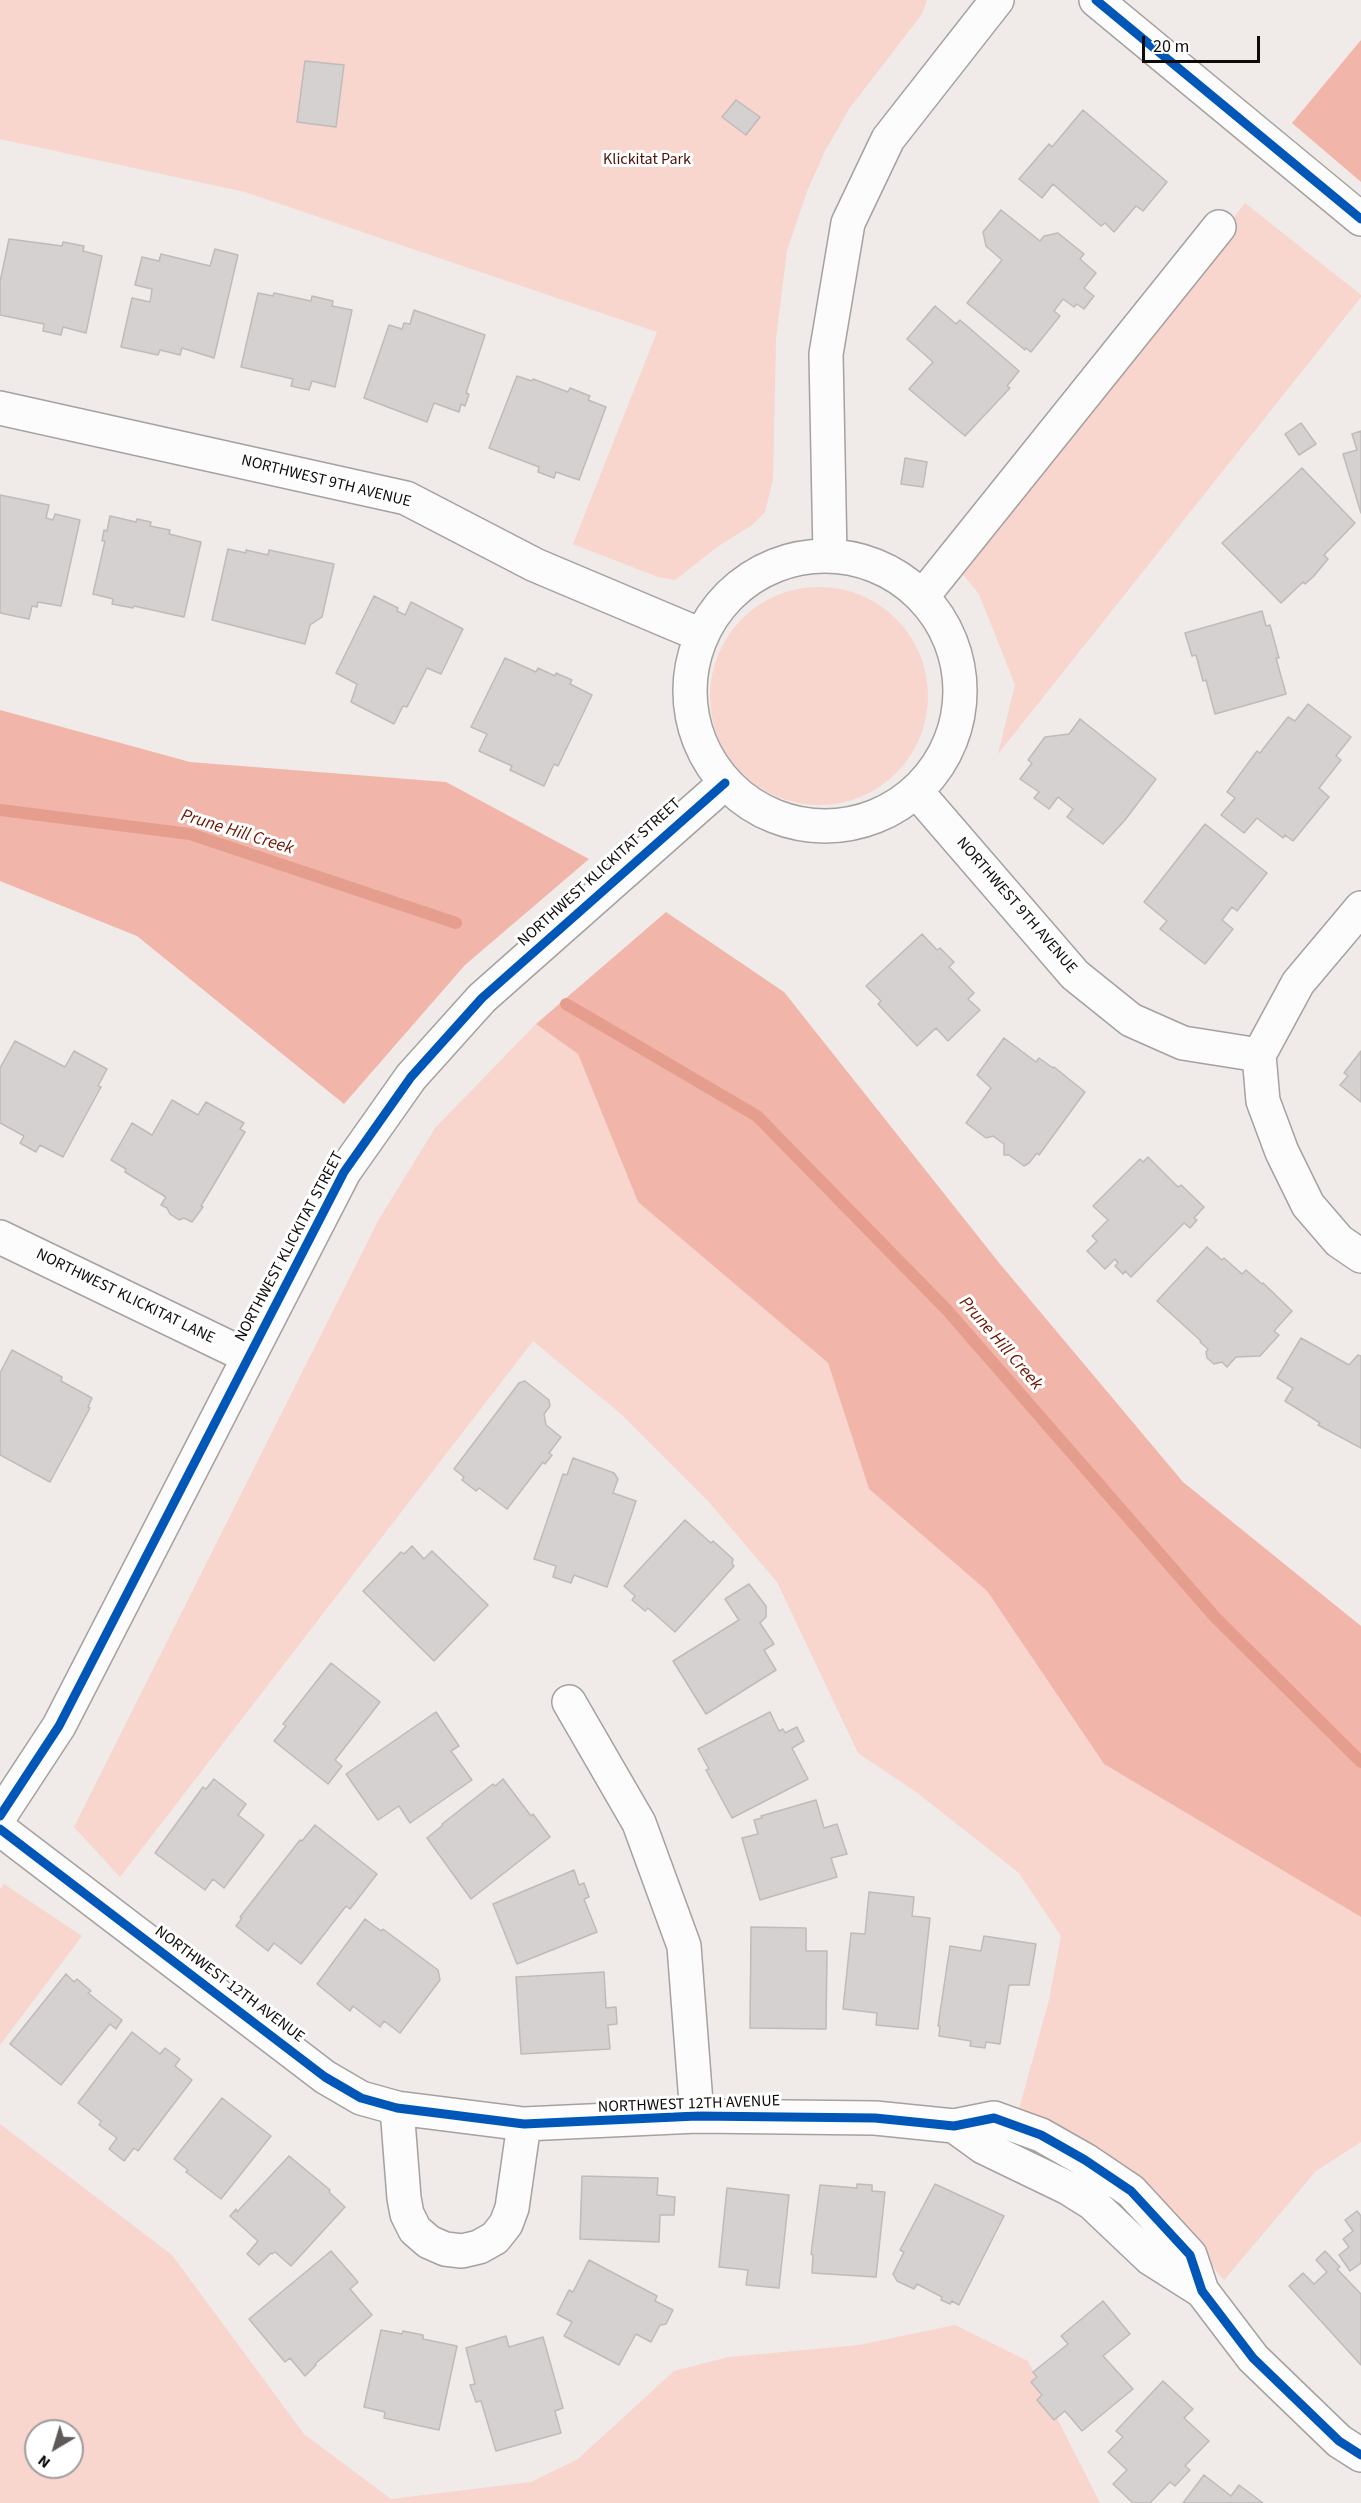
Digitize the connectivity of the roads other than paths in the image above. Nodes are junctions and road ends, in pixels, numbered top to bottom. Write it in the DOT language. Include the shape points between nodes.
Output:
graph roads {
  1 [pos="997,0"];
  2 [pos="1096,0"];
  3 [pos="1361,219"];
  4 [pos="1219,227"];
  5 [pos="0,408"];
  6 [pos="830,555"];
  7 [pos="922,597"];
  8 [pos="701,635"];
  9 [pos="725,783"];
  10 [pos="916,792"];
  11 [pos="1361,908"];
  12 [pos="1258,1055"];
  13 [pos="0,1236"];
  14 [pos="1361,1256"];
  15 [pos="249,1357"];
  16 [pos="569,1702"];
  17 [pos="0,1816"];
  18 [pos="0,1829"];
  19 [pos="397,2108"];
  20 [pos="697,2116"];
  21 [pos="524,2124"];
  22 [pos="1361,2455"];
  1 -- 6 [label="street" via="888,139 848,223 826,354"];
  2 -- 3 [label="street"];
  4 -- 7 [label="street"];
  5 -- 8 [label="street, NORTHWEST 9TH AVENUE" via="406,498 535,566"];
  6 -- 7 [label="street" via="870,562 906,581"];
  6 -- 8 [label="street" via="790,559 753,575 723,601"];
  7 -- 10 [label="street" via="934,609 953,645 962,684 957,724 942,761"];
  8 -- 9 [label="street" via="691,665 689,696 694,728 706,757"];
  9 -- 10 [label="street" via="752,806 784,821 819,827 854,824 887,812"];
  9 -- 15 [label="street, NORTHWEST KLICKITAT STREET" via="482,998 411,1077 344,1172"];
  10 -- 12 [label="street, NORTHWEST 9TH AVENUE" via="1074,975 1131,1020 1183,1043"];
  11 -- 12 [label="street" via="1298,983"];
  12 -- 14 [label="street" via="1263,1101 1308,1205 1340,1241"];
  13 -- 15 [label="street, NORTHWEST KLICKITAT LANE"];
  15 -- 17 [label="street, NORTHWEST KLICKITAT STREET" via="58,1726"];
  16 -- 20 [label="street" via="639,1823 684,1946"];
  18 -- 19 [label="street, NORTHWEST 12TH AVENUE" via="325,2077 361,2098"];
  19 -- 21 [label="street, NORTHWEST 12TH AVENUE"];
  19 -- 21 [label="street" via="407,2214 429,2242 445,2249 479,2247 495,2238 506,2224 512,2208"];
  20 -- 21 [label="street, NORTHWEST 12TH AVENUE"];
  20 -- 22 [label="street, NORTHWEST 12TH AVENUE" via="875,2118 954,2126 983,2147 1092,2203 1150,2259 1202,2291 1254,2358 1339,2441"];
}
